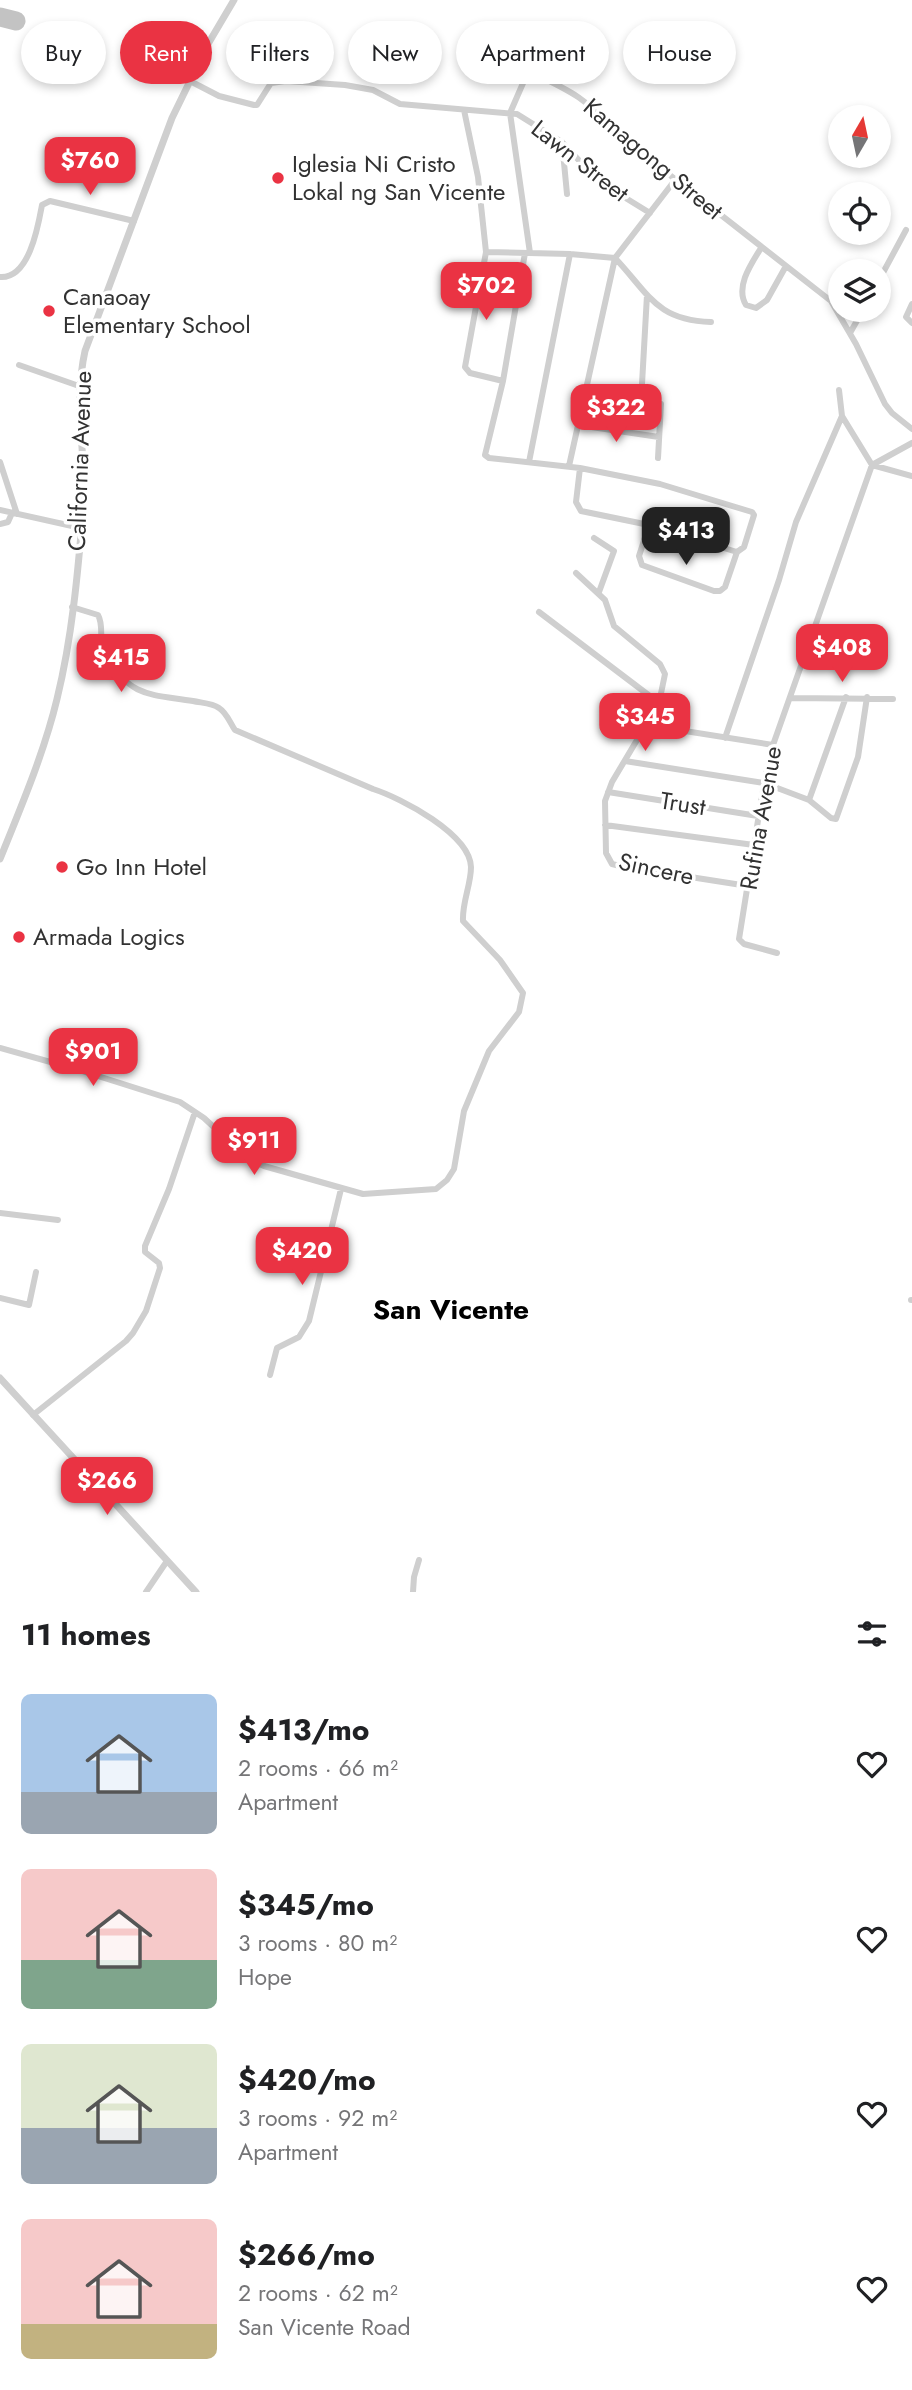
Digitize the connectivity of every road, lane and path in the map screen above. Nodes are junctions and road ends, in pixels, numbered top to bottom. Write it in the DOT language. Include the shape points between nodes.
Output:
graph roads {
  1 [pos="234,0"];
  2 [pos="212,40"];
  3 [pos="189,84"];
  4 [pos="196,84"];
  5 [pos="464,110"];
  6 [pos="510,113"];
  7 [pos="562,142"];
  8 [pos="675,180"];
  9 [pos="567,194"];
  10 [pos="650,213"];
  11 [pos="135,221"];
  12 [pos="906,230"];
  13 [pos="761,248"];
  14 [pos="486,252"];
  15 [pos="528,253"];
  16 [pos="570,254"];
  17 [pos="615,258"];
  18 [pos="890,259"];
  19 [pos="786,266"];
  20 [pos="0,277"];
  21 [pos="647,295"];
  22 [pos="912,304"];
  23 [pos="711,322"];
  24 [pos="856,322"];
  25 [pos="912,323"];
  26 [pos="850,333"];
  27 [pos="19,365"];
  28 [pos="503,381"];
  29 [pos="642,384"];
  30 [pos="79,386"];
  31 [pos="839,390"];
  32 [pos="661,404"];
  33 [pos="842,416"];
  34 [pos="578,425"];
  35 [pos="912,429"];
  36 [pos="659,437"];
  37 [pos="912,443"];
  38 [pos="659,458"];
  39 [pos="0,462"];
  40 [pos="528,462"];
  41 [pos="872,465"];
  42 [pos="569,466"];
  43 [pos="580,468"];
  44 [pos="912,476"];
  45 [pos="0,510"];
  46 [pos="15,514"];
  47 [pos="0,524"];
  48 [pos="649,525"];
  49 [pos="81,528"];
  50 [pos="594,538"];
  51 [pos="737,552"];
  52 [pos="576,572"];
  53 [pos="599,592"];
  54 [pos="72,607"];
  55 [pos="539,612"];
  56 [pos="846,697"];
  57 [pos="867,697"];
  58 [pos="790,698"];
  59 [pos="893,699"];
  60 [pos="659,703"];
  61 [pos="646,725"];
  62 [pos="725,738"];
  63 [pos="773,745"];
  64 [pos="625,761"];
  65 [pos="764,783"];
  66 [pos="608,792"];
  67 [pos="808,800"];
  68 [pos="758,816"];
  69 [pos="605,825"];
  70 [pos="754,845"];
  71 [pos="0,859"];
  72 [pos="748,886"];
  73 [pos="777,953"];
  74 [pos="0,1048"];
  75 [pos="195,1112"];
  76 [pos="341,1189"];
  77 [pos="0,1213"];
  78 [pos="58,1220"];
  79 [pos="36,1272"];
  80 [pos="0,1298"];
  81 [pos="270,1375"];
  82 [pos="0,1378"];
  83 [pos="33,1415"];
  84 [pos="167,1560"];
  85 [pos="419,1560"];
  86 [pos="146,1592"];
  87 [pos="196,1592"];
  88 [pos="413,1592"];
  1 -- 2 [label="street, California Avenue"];
  3 -- 11 [label="street, California Avenue"];
  4 -- 5 [label="street" via="219,96 257,105 271,83 286,81 360,87 400,104"];
  5 -- 6 [label="street"];
  5 -- 14 [label="street" via="478,177"];
  6 -- 7 [label="street, Lawn Street"];
  6 -- 8 [label="street, Kamagong Street" via="527,74 533,72 579,96"];
  6 -- 15 [label="street"];
  7 -- 9 [label="street"];
  7 -- 10 [label="street, Lawn Street" via="598,181"];
  8 -- 10 [label="street"];
  8 -- 13 [label="street, Kamagong Street"];
  10 -- 17 [label="street"];
  11 -- 20 [label="street" via="46,202 31,251 18,271"];
  11 -- 30 [label="street, California Avenue" via="90,337"];
  12 -- 18 [label="street"];
  13 -- 19 [label="street, Kamagong Street"];
  13 -- 19 [label="street" via="743,284 747,305 756,308 767,300"];
  14 -- 15 [label="street"];
  14 -- 28 [label="street" via="465,367 470,373"];
  15 -- 16 [label="street"];
  15 -- 28 [label="street"];
  16 -- 17 [label="street"];
  16 -- 40 [label="street"];
  17 -- 21 [label="street"];
  17 -- 34 [label="street"];
  19 -- 26 [label="street, Kamagong Street" via="831,301"];
  21 -- 23 [label="street" via="673,315"];
  21 -- 29 [label="street"];
  22 -- 25 [label="street" via="906,317"];
  24 -- 26 [label="street"];
  26 -- 35 [label="street, Kamagong Street" via="885,404"];
  27 -- 30 [label="street"];
  28 -- 40 [label="street" via="485,455"];
  30 -- 49 [label="street, California Avenue" via="84,487"];
  31 -- 33 [label="street"];
  32 -- 36 [label="street"];
  33 -- 41 [label="street"];
  33 -- 62 [label="street" via="796,522"];
  34 -- 36 [label="street"];
  34 -- 42 [label="street"];
  36 -- 38 [label="street"];
  37 -- 41 [label="street"];
  39 -- 46 [label="street"];
  40 -- 42 [label="street"];
  41 -- 44 [label="street"];
  41 -- 58 [label="street, Rufina Avenue"];
  42 -- 43 [label="street"];
  43 -- 48 [label="street" via="578,508"];
  43 -- 51 [label="street" via="660,484 752,512 750,535"];
  45 -- 46 [label="street"];
  46 -- 47 [label="street"];
  46 -- 49 [label="street"];
  48 -- 51 [label="street"];
  48 -- 51 [label="street" via="639,556 642,565 714,591 725,587"];
  49 -- 54 [label="street, California Avenue"];
  50 -- 53 [label="street" via="614,551"];
  52 -- 53 [label="street, Sincere"];
  53 -- 60 [label="street, Sincere" via="614,626 663,667"];
  54 -- 71 [label="street, California Avenue" via="57,699"];
  54 -- 76 [label="street" via="98,615 105,656 139,691 212,704 222,710 235,730 396,796 436,821 470,855 463,921 517,983 523,993 519,1012 489,1051 464,1111 454,1169 447,1180 428,1191 363,1194"];
  55 -- 60 [label="street"];
  56 -- 57 [label="street"];
  56 -- 58 [label="street"];
  56 -- 67 [label="street"];
  57 -- 59 [label="street"];
  57 -- 67 [label="street" via="858,757 836,819"];
  58 -- 63 [label="street, Rufina Avenue"];
  60 -- 61 [label="street, Sincere"];
  61 -- 62 [label="street"];
  61 -- 64 [label="street, Sincere"];
  62 -- 63 [label="street"];
  63 -- 65 [label="street, Rufina Avenue"];
  64 -- 65 [label="street"];
  64 -- 66 [label="street, Sincere"];
  65 -- 67 [label="street"];
  65 -- 68 [label="street, Rufina Avenue"];
  66 -- 68 [label="street, Trust"];
  66 -- 69 [label="street, Sincere"];
  68 -- 70 [label="street, Rufina Avenue"];
  69 -- 70 [label="street"];
  69 -- 72 [label="street, Sincere" via="606,853 612,864"];
  70 -- 72 [label="street, Rufina Avenue"];
  72 -- 73 [label="street, Rufina Avenue" via="739,939"];
  74 -- 75 [label="street" via="165,1096"];
  75 -- 76 [label="street" via="257,1164"];
  75 -- 83 [label="street" via="145,1246 160,1268 146,1311 126,1341"];
  76 -- 81 [label="street" via="309,1321 299,1336 277,1348"];
  77 -- 78 [label="street"];
  79 -- 80 [label="street" via="29,1305"];
  82 -- 83 [label="street"];
  83 -- 84 [label="street"];
  84 -- 86 [label="street"];
  84 -- 87 [label="street"];
  85 -- 88 [label="street"];
}
